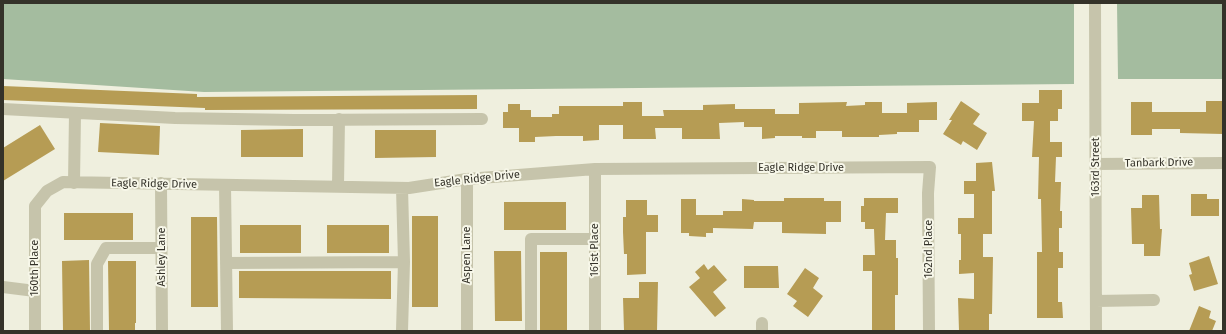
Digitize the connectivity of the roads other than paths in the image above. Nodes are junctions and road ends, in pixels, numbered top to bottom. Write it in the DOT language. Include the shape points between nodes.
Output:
graph roads {
  1 [pos="1095,3"];
  2 [pos="3,109"];
  3 [pos="75,113"];
  4 [pos="482,119"];
  5 [pos="339,120"];
  6 [pos="1223,163"];
  7 [pos="1096,164"];
  8 [pos="930,167"];
  9 [pos="594,169"];
  10 [pos="467,179"];
  11 [pos="74,182"];
  12 [pos="161,184"];
  13 [pos="225,185"];
  14 [pos="338,186"];
  15 [pos="402,188"];
  16 [pos="35,206"];
  17 [pos="595,239"];
  18 [pos="162,248"];
  19 [pos="404,262"];
  20 [pos="226,263"];
  21 [pos="3,287"];
  22 [pos="35,292"];
  23 [pos="1154,300"];
  24 [pos="1096,302"];
  25 [pos="35,331"];
  26 [pos="97,331"];
  27 [pos="162,331"];
  28 [pos="227,331"];
  29 [pos="402,331"];
  30 [pos="467,331"];
  31 [pos="531,331"];
  32 [pos="595,331"];
  33 [pos="929,331"];
  34 [pos="1096,331"];
  1 -- 7 [label="street, 163rd Street"];
  2 -- 3 [label="street"];
  3 -- 5 [label="street" via="175,118"];
  3 -- 11 [label="street"];
  4 -- 5 [label="street"];
  5 -- 14 [label="street"];
  6 -- 7 [label="street, Tanbark Drive"];
  7 -- 24 [label="street, 163rd Street"];
  8 -- 9 [label="street, Eagle Ridge Drive"];
  8 -- 33 [label="street, 162nd Place"];
  9 -- 10 [label="street, Eagle Ridge Drive"];
  9 -- 17 [label="street, 161st Place"];
  10 -- 15 [label="street, Eagle Ridge Drive"];
  10 -- 30 [label="street, Aspen Lane"];
  11 -- 12 [label="street, Eagle Ridge Drive"];
  11 -- 16 [label="street, Eagle Ridge Drive" via="64,182 47,191"];
  12 -- 13 [label="street, Eagle Ridge Drive"];
  12 -- 18 [label="street, Ashley Lane"];
  13 -- 14 [label="street, Eagle Ridge Drive"];
  13 -- 20 [label="street"];
  14 -- 15 [label="street, Eagle Ridge Drive"];
  15 -- 19 [label="street"];
  16 -- 22 [label="street, 160th Place"];
  17 -- 31 [label="street" via="531,240"];
  17 -- 32 [label="street, 161st Place"];
  18 -- 26 [label="street" via="106,248 97,264"];
  18 -- 27 [label="street, Ashley Lane"];
  19 -- 20 [label="street"];
  19 -- 29 [label="street"];
  20 -- 28 [label="street"];
  21 -- 22 [label="street"];
  22 -- 25 [label="street, 160th Place"];
  23 -- 24 [label="street"];
  24 -- 34 [label="street, 163rd Street"];
}
